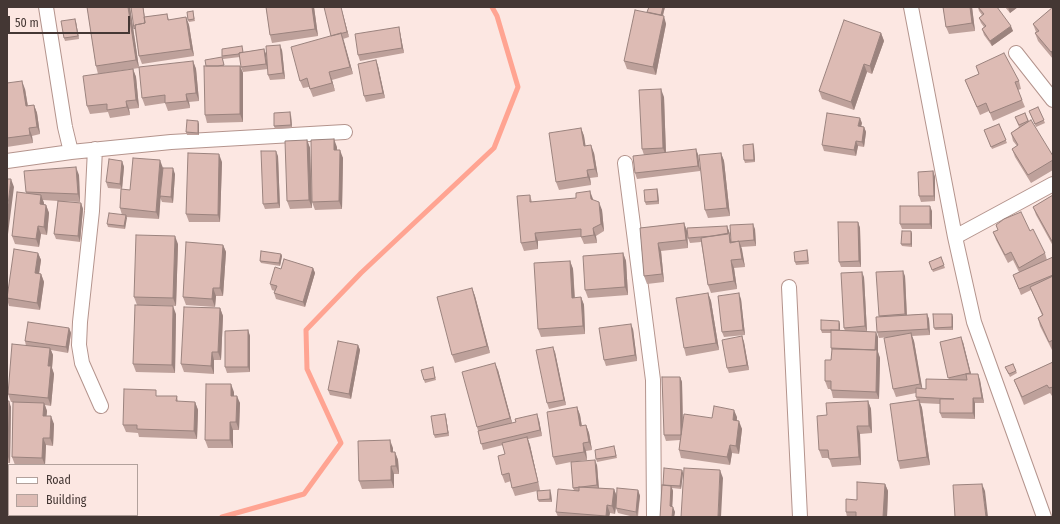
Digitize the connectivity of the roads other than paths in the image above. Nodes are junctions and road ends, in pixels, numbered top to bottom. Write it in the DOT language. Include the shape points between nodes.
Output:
graph roads {
  1 [pos="46,7"];
  2 [pos="911,7"];
  3 [pos="1016,53"];
  4 [pos="1053,100"];
  5 [pos="345,132"];
  6 [pos="95,148"];
  7 [pos="70,152"];
  8 [pos="7,161"];
  9 [pos="625,163"];
  10 [pos="1053,184"];
  11 [pos="955,237"];
  12 [pos="789,287"];
  13 [pos="101,406"];
  14 [pos="1047,514"];
  15 [pos="654,517"];
  16 [pos="800,517"];
  1 -- 7 [label="street"];
  2 -- 11 [label="street"];
  3 -- 4 [label="street"];
  5 -- 6 [label="street"];
  6 -- 7 [label="street"];
  6 -- 13 [label="street" via="80,345 82,362"];
  7 -- 8 [label="street"];
  9 -- 15 [label="street" via="653,380"];
  10 -- 11 [label="street"];
  11 -- 14 [label="street" via="974,322"];
  12 -- 16 [label="street"];
}
